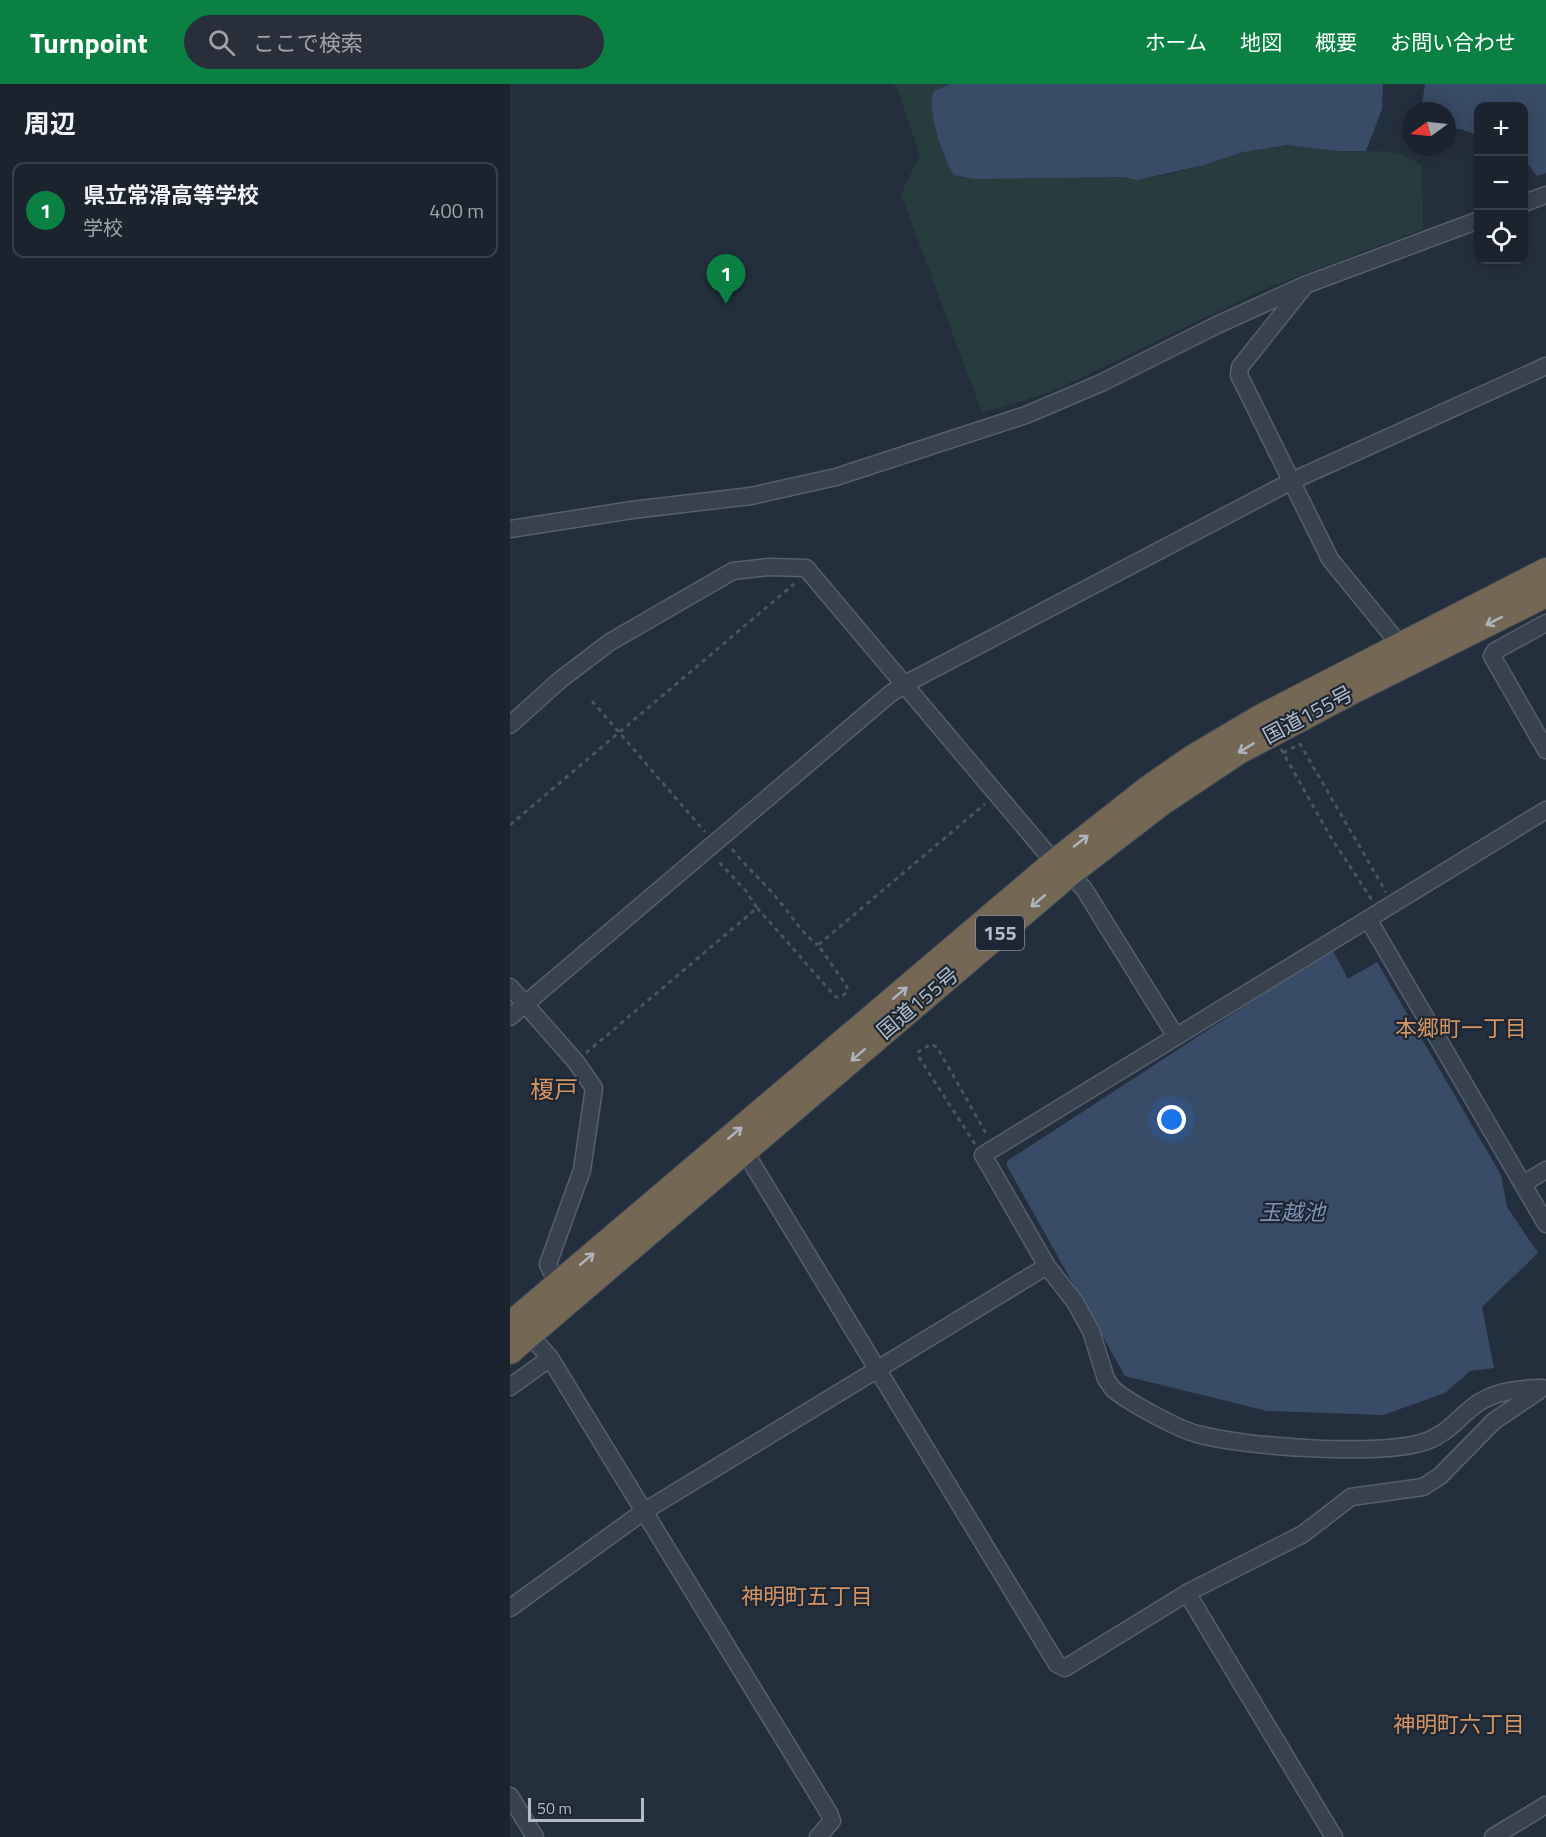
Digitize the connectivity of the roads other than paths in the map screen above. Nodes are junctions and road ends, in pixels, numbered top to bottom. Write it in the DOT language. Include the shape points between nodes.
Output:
graph roads {
  1 [pos="1546,195"];
  2 [pos="1528,202"];
  3 [pos="1474,222"];
  4 [pos="1305,285"];
  5 [pos="1546,366"];
  6 [pos="1292,481"];
  7 [pos="510,529"];
  8 [pos="1546,570"];
  9 [pos="1546,595"];
  10 [pos="1546,623"];
  11 [pos="1400,645"];
  12 [pos="904,684"];
  13 [pos="510,725"];
  14 [pos="1546,750"];
  15 [pos="1546,810"];
  16 [pos="1062,868"];
  17 [pos="1380,912"];
  18 [pos="510,987"];
  19 [pos="525,1005"];
  20 [pos="510,1017"];
  21 [pos="1175,1035"];
  22 [pos="745,1152"];
  23 [pos="1546,1170"];
  24 [pos="1523,1184"];
  25 [pos="1546,1224"];
  26 [pos="1047,1266"];
  27 [pos="557,1284"];
  28 [pos="520,1330"];
  29 [pos="510,1352"];
  30 [pos="550,1358"];
  31 [pos="878,1369"];
  32 [pos="510,1387"];
  33 [pos="1544,1387"];
  34 [pos="643,1512"];
  35 [pos="1186,1593"];
  36 [pos="510,1608"];
  37 [pos="510,1796"];
  38 [pos="1546,1805"];
  39 [pos="535,1837"];
  40 [pos="818,1837"];
  41 [pos="1334,1837"];
  42 [pos="1493,1837"];
  1 -- 2 [label="street"];
  3 -- 4 [label="street"];
  4 -- 6 [label="street" via="1238,371"];
  4 -- 7 [label="street" via="1026,415 836,477 751,496"];
  5 -- 6 [label="street"];
  6 -- 11 [label="street" via="1330,559"];
  6 -- 12 [label="street"];
  8 -- 11 [label="highway, 国道155号 / 155"];
  9 -- 16 [label="highway, 国道155号 / 155, one-way" via="1161,804"];
  10 -- 14 [label="street" via="1492,656"];
  16 -- 11 [label="highway, 国道155号 / 155, one-way" via="1191,758 1260,717"];
  12 -- 13 [label="street" via="806,568 733,571 610,642"];
  12 -- 16 [label="street"];
  12 -- 19 [label="street"];
  15 -- 17 [label="street"];
  16 -- 21 [label="street" via="1084,889"];
  16 -- 22 [label="highway, 国道155号 / 155, one-way"];
  27 -- 16 [label="highway, 国道155号 / 155, one-way"];
  17 -- 21 [label="street"];
  17 -- 24 [label="street"];
  18 -- 19 [label="street"];
  19 -- 20 [label="street"];
  19 -- 27 [label="street" via="576,1062 591,1083 595,1097 582,1170 548,1264"];
  21 -- 26 [label="street" via="989,1152"];
  22 -- 28 [label="highway, 国道155号 / 155"];
  22 -- 31 [label="street"];
  23 -- 24 [label="street"];
  24 -- 25 [label="street"];
  26 -- 31 [label="street"];
  26 -- 33 [label="street" via="1075,1302 1091,1331 1113,1389 1177,1427 1197,1434 1300,1447 1396,1446 1441,1435 1473,1406 1494,1395"];
  27 -- 28 [label="highway, 国道155号 / 155"];
  28 -- 29 [label="highway, 国道155号 / 155"];
  28 -- 30 [label="street"];
  30 -- 32 [label="street"];
  30 -- 34 [label="street"];
  31 -- 34 [label="street"];
  31 -- 35 [label="street" via="1057,1664 1065,1668"];
  33 -- 35 [label="street" via="1494,1421 1440,1476 1423,1487 1351,1497 1303,1534"];
  34 -- 36 [label="street"];
  34 -- 40 [label="street" via="829,1813 832,1821"];
  35 -- 41 [label="street"];
  37 -- 39 [label="street"];
  38 -- 42 [label="street"];
}
